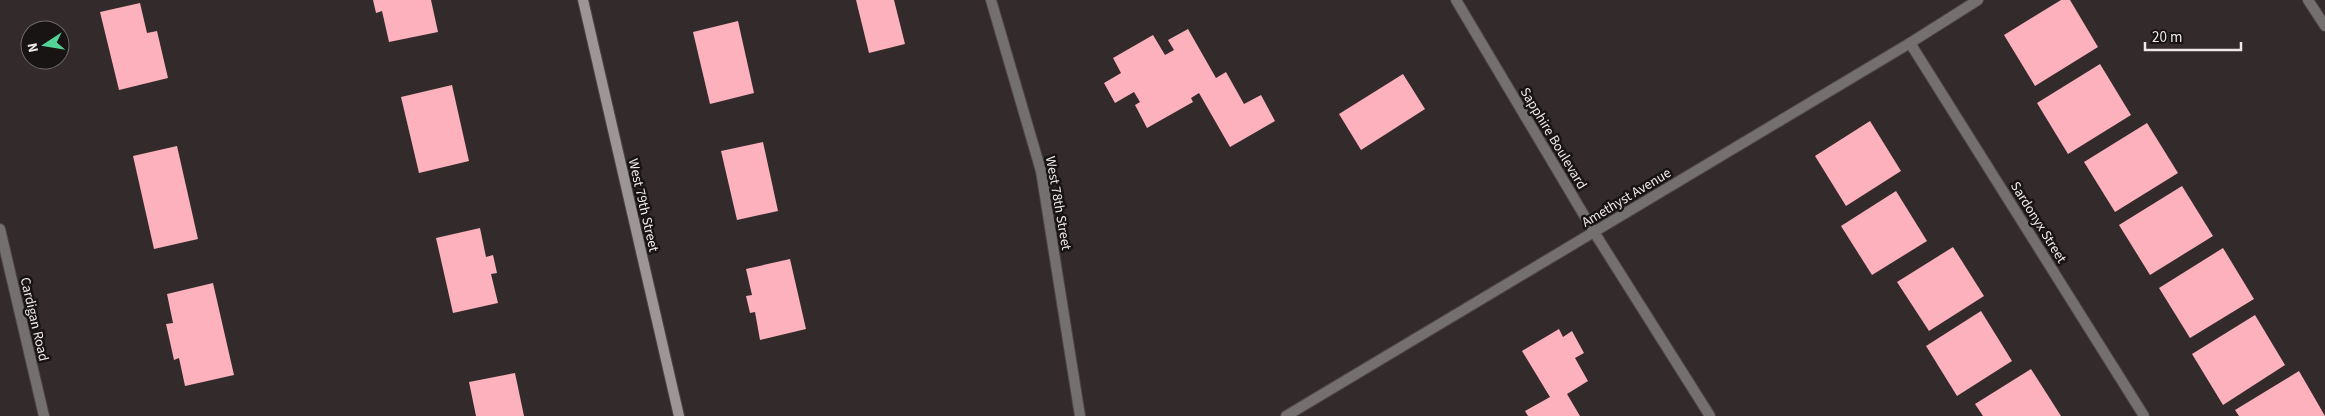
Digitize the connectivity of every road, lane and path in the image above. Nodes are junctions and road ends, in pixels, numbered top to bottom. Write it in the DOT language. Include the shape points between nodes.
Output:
graph roads {
  1 [pos="583,0"];
  2 [pos="991,0"];
  3 [pos="1456,0"];
  4 [pos="1978,0"];
  5 [pos="2308,0"];
  6 [pos="2325,26"];
  7 [pos="1910,43"];
  8 [pos="0,229"];
  9 [pos="1594,232"];
  10 [pos="44,416"];
  11 [pos="679,416"];
  12 [pos="1080,416"];
  13 [pos="1286,416"];
  14 [pos="1710,416"];
  15 [pos="2144,416"];
  1 -- 11 [label="main road, West 79th Street"];
  2 -- 12 [label="street, West 78th Street" via="1041,171"];
  3 -- 9 [label="street, Sapphire Boulevard"];
  4 -- 7 [label="street, Amethyst Avenue"];
  5 -- 6 [label="street"];
  7 -- 9 [label="street, Amethyst Avenue"];
  7 -- 15 [label="street, Sardonyx Street"];
  8 -- 10 [label="street, Cardigan Road"];
  9 -- 13 [label="street, Amethyst Avenue"];
  9 -- 14 [label="street, Sapphire Boulevard"];
}
